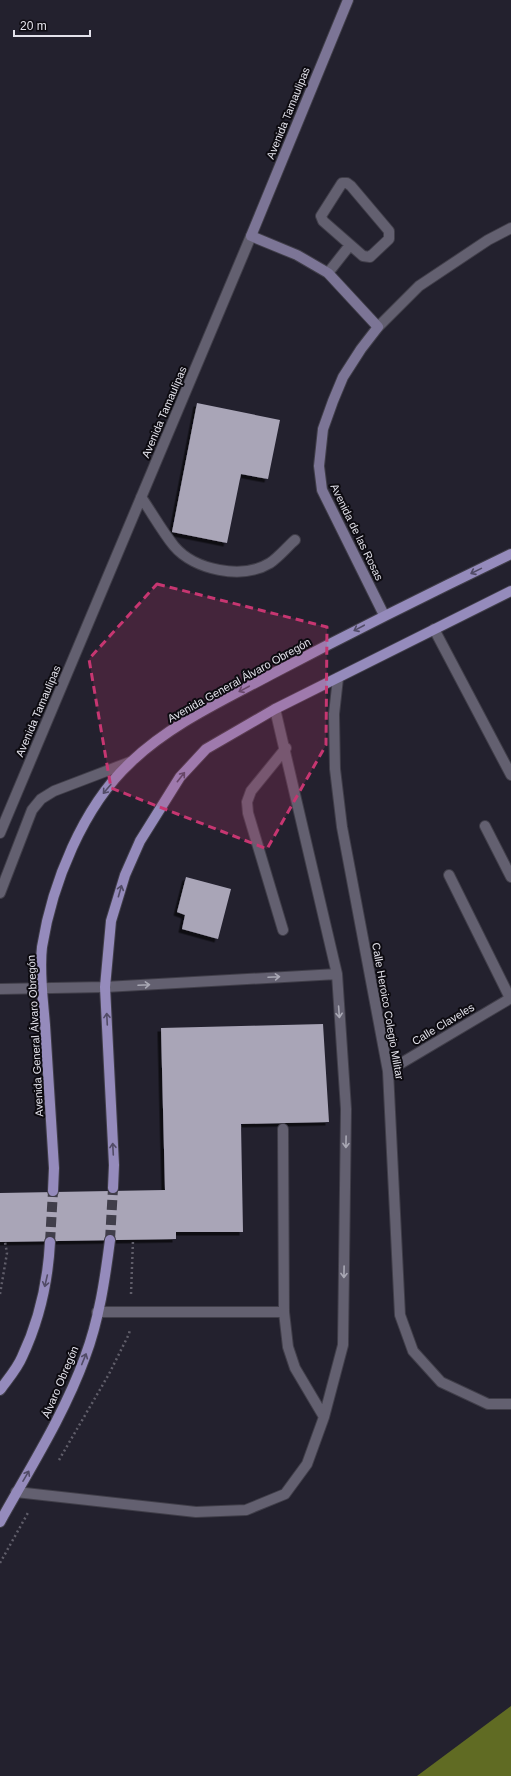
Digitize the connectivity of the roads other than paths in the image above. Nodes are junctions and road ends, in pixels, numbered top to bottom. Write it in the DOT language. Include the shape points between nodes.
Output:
graph roads {
  1 [pos="348,0"];
  2 [pos="511,228"];
  3 [pos="251,236"];
  4 [pos="350,245"];
  5 [pos="328,273"];
  6 [pos="378,327"];
  7 [pos="142,497"];
  8 [pos="296,540"];
  9 [pos="511,554"];
  10 [pos="511,591"];
  11 [pos="384,615"];
  12 [pos="434,629"];
  13 [pos="338,678"];
  14 [pos="275,709"];
  15 [pos="286,748"];
  16 [pos="130,762"];
  17 [pos="511,775"];
  18 [pos="485,826"];
  19 [pos="0,833"];
  20 [pos="449,875"];
  21 [pos="511,877"];
  22 [pos="0,893"];
  23 [pos="283,930"];
  24 [pos="337,974"];
  25 [pos="105,987"];
  26 [pos="42,988"];
  27 [pos="0,989"];
  28 [pos="511,998"];
  29 [pos="388,1071"];
  30 [pos="283,1129"];
  31 [pos="113,1188"];
  32 [pos="53,1191"];
  33 [pos="110,1240"];
  34 [pos="50,1242"];
  35 [pos="97,1312"];
  36 [pos="284,1312"];
  37 [pos="0,1390"];
  38 [pos="511,1404"];
  39 [pos="324,1417"];
  40 [pos="16,1492"];
  41 [pos="0,1522"];
  1 -- 3 [label="street, Avenida Tamaulipas"];
  2 -- 6 [label="street, Avenida de las Rosas" via="419,286"];
  3 -- 5 [label="street" via="296,255"];
  3 -- 7 [label="street, Avenida Tamaulipas"];
  4 -- 4 [label="street" via="363,256 370,257 390,236 389,231 351,186 342,183 321,216 323,221"];
  4 -- 5 [label="street"];
  5 -- 6 [label="street"];
  6 -- 11 [label="street, Avenida de las Rosas" via="343,377 323,429 319,466 322,490"];
  7 -- 8 [label="street" via="174,546 189,560 218,570 245,571 270,563"];
  7 -- 19 [label="street, Avenida Tamaulipas"];
  9 -- 11 [label="main road, Avenida General Álvaro Obregón, one-way"];
  10 -- 12 [label="main road"];
  11 -- 16 [label="main road, Avenida General Álvaro Obregón, one-way" via="173,728"];
  12 -- 13 [label="main road"];
  12 -- 17 [label="street"];
  13 -- 14 [label="main road"];
  13 -- 29 [label="street, Calle Heroico Colegio Militar" via="334,714 335,769 342,827"];
  14 -- 15 [label="street"];
  25 -- 14 [label="main road, one-way" via="111,921 125,875 140,841 180,777 206,749"];
  15 -- 23 [label="street" via="251,791 247,802 248,813"];
  15 -- 24 [label="street"];
  16 -- 22 [label="street" via="54,791 41,799 32,810"];
  16 -- 26 [label="main road, Avenida General Álvaro Obregón, one-way" via="103,793 83,827 52,900 42,949"];
  18 -- 21 [label="street"];
  20 -- 28 [label="street"];
  25 -- 24 [label="street, one-way"];
  24 -- 39 [label="street, one-way" via="346,1109 343,1345"];
  25 -- 26 [label="street"];
  31 -- 25 [label="main road, one-way"];
  26 -- 27 [label="street"];
  26 -- 32 [label="main road, Avenida General Álvaro Obregón" via="54,1168"];
  28 -- 29 [label="street, Calle Claveles"];
  29 -- 38 [label="street, Calle Heroico Colegio Militar" via="400,1315 413,1351 441,1382 488,1404"];
  30 -- 36 [label="street"];
  33 -- 35 [label="main road, Álvaro Obregón" via="104,1285"];
  34 -- 37 [label="main road, one-way" via="49,1269 38,1314 22,1358"];
  35 -- 36 [label="street"];
  40 -- 35 [label="main road, Álvaro Obregón, one-way" via="57,1421 86,1356"];
  36 -- 39 [label="street" via="288,1347 295,1368"];
  39 -- 40 [label="street" via="307,1464 285,1494 246,1510 196,1512"];
  40 -- 41 [label="main road, Álvaro Obregón"];
}
